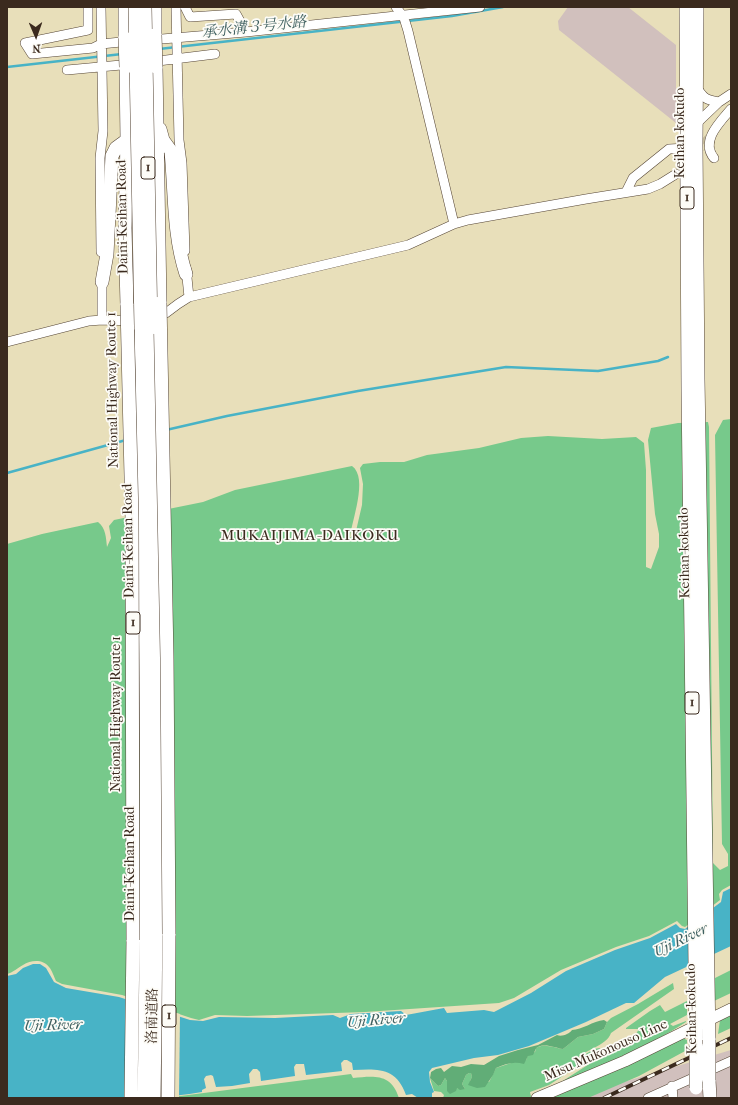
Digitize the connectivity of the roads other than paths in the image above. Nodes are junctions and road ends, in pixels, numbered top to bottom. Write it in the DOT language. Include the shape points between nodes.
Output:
graph roads {
  1 [pos="88,7"];
  2 [pos="100,7"];
  3 [pos="124,7"];
  4 [pos="134,7"];
  5 [pos="145,7"];
  6 [pos="155,7"];
  7 [pos="176,7"];
  8 [pos="185,7"];
  9 [pos="396,7"];
  10 [pos="480,7"];
  11 [pos="686,7"];
  12 [pos="697,7"];
  13 [pos="403,17"];
  14 [pos="246,32"];
  15 [pos="177,40"];
  16 [pos="101,46"];
  17 [pos="215,54"];
  18 [pos="178,59"];
  19 [pos="102,66"];
  20 [pos="68,70"];
  21 [pos="697,88"];
  22 [pos="731,94"];
  23 [pos="719,102"];
  24 [pos="731,109"];
  25 [pos="156,122"];
  26 [pos="696,124"];
  27 [pos="127,140"];
  28 [pos="687,148"];
  29 [pos="714,158"];
  30 [pos="676,174"];
  31 [pos="626,192"];
  32 [pos="454,224"];
  33 [pos="186,274"];
  34 [pos="102,282"];
  35 [pos="189,297"];
  36 [pos="102,320"];
  37 [pos="147,340"];
  38 [pos="7,342"];
  39 [pos="693,388"];
  40 [pos="133,940"];
  41 [pos="731,1010"];
  42 [pos="708,1016"];
  43 [pos="695,1022"];
  44 [pos="731,1061"];
  45 [pos="672,1086"];
  46 [pos="696,1093"];
  47 [pos="131,1098"];
  48 [pos="144,1098"];
  49 [pos="154,1098"];
  50 [pos="168,1098"];
  51 [pos="536,1098"];
  52 [pos="648,1098"];
  53 [pos="673,1098"];
  54 [pos="710,1098"];
  1 -- 16 [label="street" via="88,30 25,43 32,54"];
  2 -- 16 [label="street"];
  3 -- 27 [label="highway, National Highway Route 1 / 1, bridge"];
  4 -- 37 [label="highway, Daini-Keihan Road / 1, bridge"];
  5 -- 37 [label="highway, Daini-Keihan Road / 1, bridge"];
  6 -- 25 [label="highway, 1, bridge"];
  7 -- 15 [label="street"];
  8 -- 14 [label="street" via="190,17 236,14"];
  9 -- 13 [label="street"];
  10 -- 13 [label="street"];
  11 -- 28 [label="highway, Keihan-kokudo / 1"];
  12 -- 21 [label="highway, Keihan-kokudo / 1"];
  13 -- 14 [label="street"];
  13 -- 32 [label="street"];
  14 -- 15 [label="street"];
  15 -- 16 [label="street"];
  15 -- 18 [label="street"];
  16 -- 19 [label="street"];
  17 -- 18 [label="street"];
  18 -- 19 [label="street"];
  18 -- 33 [label="street" via="179,140"];
  19 -- 20 [label="street"];
  19 -- 34 [label="street"];
  21 -- 23 [label="street" via="703,97"];
  21 -- 26 [label="highway, Keihan-kokudo / 1"];
  22 -- 23 [label="street"];
  23 -- 26 [label="street"];
  24 -- 29 [label="street" via="709,138 710,154"];
  25 -- 33 [label="highway" via="163,140 171,151 177,237"];
  25 -- 50 [label="highway, 洛南道路 / 1, bridge" via="170,934"];
  26 -- 39 [label="highway, Keihan-kokudo / 1"];
  27 -- 34 [label="highway" via="116,148 112,156 107,254"];
  27 -- 40 [label="highway, National Highway Route 1 / 1, bridge" via="125,228 132,519"];
  28 -- 31 [label="street" via="669,149 633,178"];
  28 -- 39 [label="highway, Keihan-kokudo / 1"];
  30 -- 31 [label="street" via="648,189"];
  31 -- 32 [label="street"];
  32 -- 35 [label="street" via="408,244"];
  33 -- 35 [label="street"];
  34 -- 36 [label="street"];
  35 -- 36 [label="street" via="166,314 137,321"];
  36 -- 38 [label="street"];
  37 -- 48 [label="highway, Daini-Keihan Road / 1" via="147,938"];
  37 -- 49 [label="highway, Daini-Keihan Road / 1" via="156,693 157,938"];
  39 -- 42 [label="highway, Keihan-kokudo / 1"];
  39 -- 43 [label="highway, Keihan-kokudo / 1"];
  40 -- 47 [label="highway, 洛南道路 / 1"];
  41 -- 42 [label="main road, Misu Mukonouso Line"];
  42 -- 43 [label="main road, Misu Mukonouso Line"];
  42 -- 54 [label="highway, Keihan-kokudo / 1, bridge"];
  43 -- 46 [label="highway, Keihan-kokudo / 1, bridge"];
  43 -- 51 [label="main road, Misu Mukonouso Line" via="625,1061"];
  44 -- 45 [label="street"];
  45 -- 52 [label="street"];
  45 -- 53 [label="street"];
}
